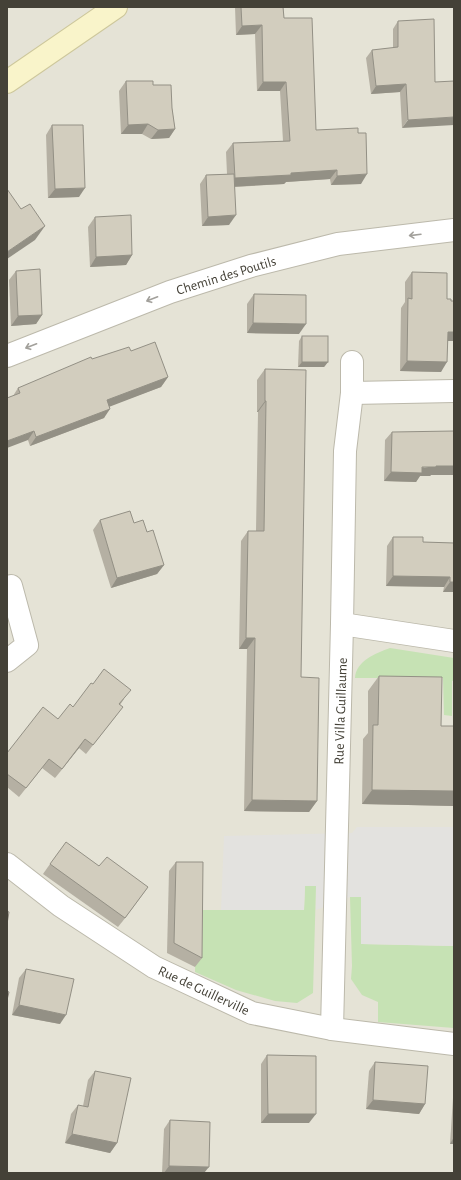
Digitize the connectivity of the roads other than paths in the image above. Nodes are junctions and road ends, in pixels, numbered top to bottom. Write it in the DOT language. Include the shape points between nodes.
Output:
graph roads {
  1 [pos="116,7"];
  2 [pos="7,82"];
  3 [pos="454,230"];
  4 [pos="7,356"];
  5 [pos="352,362"];
  6 [pos="454,391"];
  7 [pos="352,393"];
  8 [pos="11,586"];
  9 [pos="342,624"];
  10 [pos="454,641"];
  11 [pos="7,662"];
  12 [pos="7,864"];
  13 [pos="332,1030"];
  14 [pos="454,1044"];
  1 -- 2 [label="main road"];
  3 -- 4 [label="street, Chemin des Poutils, one-way" via="338,244 251,266 170,292"];
  5 -- 7 [label="street, Rue Villa Guillaume"];
  6 -- 7 [label="street"];
  7 -- 9 [label="street, Rue Villa Guillaume" via="345,450"];
  8 -- 11 [label="street" via="27,644"];
  9 -- 10 [label="street"];
  9 -- 13 [label="street, Rue Villa Guillaume"];
  12 -- 13 [label="street, Rue de Guillerville" via="61,906 154,966 252,1013"];
  13 -- 14 [label="street, Rue de Guillerville"];
}
